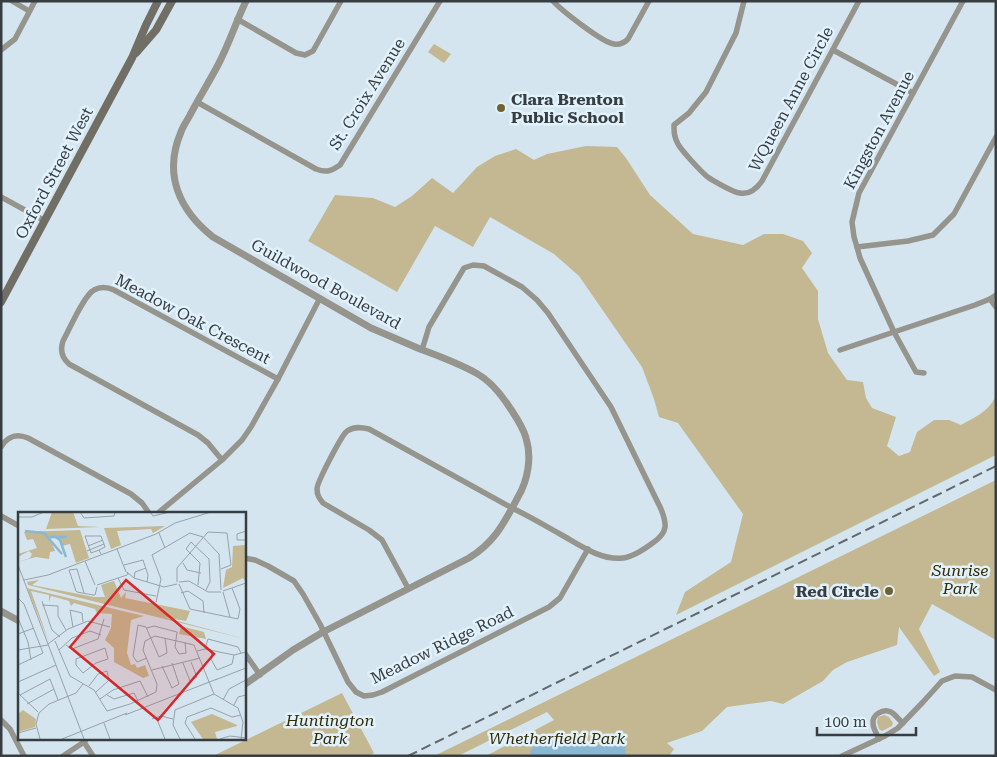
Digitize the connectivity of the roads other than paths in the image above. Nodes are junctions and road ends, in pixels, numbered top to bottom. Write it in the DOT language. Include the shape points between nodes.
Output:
graph roads {
  1 [pos="12,1"];
  2 [pos="35,1"];
  3 [pos="158,1"];
  4 [pos="172,1"];
  5 [pos="246,1"];
  6 [pos="340,1"];
  7 [pos="440,1"];
  8 [pos="553,1"];
  9 [pos="649,1"];
  10 [pos="744,1"];
  11 [pos="859,1"];
  12 [pos="963,1"];
  13 [pos="30,11"];
  14 [pos="237,19"];
  15 [pos="1,50"];
  16 [pos="833,50"];
  17 [pos="132,58"];
  18 [pos="914,93"];
  19 [pos="197,102"];
  20 [pos="996,137"];
  21 [pos="1,197"];
  22 [pos="45,221"];
  23 [pos="857,247"];
  24 [pos="996,295"];
  25 [pos="320,298"];
  26 [pos="990,299"];
  27 [pos="1,302"];
  28 [pos="996,307"];
  29 [pos="894,332"];
  30 [pos="422,350"];
  31 [pos="840,350"];
  32 [pos="924,373"];
  33 [pos="278,379"];
  34 [pos="1,447"];
  35 [pos="222,460"];
  36 [pos="512,508"];
  37 [pos="148,512"];
  38 [pos="159,512"];
  39 [pos="1,516"];
  40 [pos="18,525"];
  41 [pos="588,549"];
  42 [pos="245,558"];
  43 [pos="408,588"];
  44 [pos="1,611"];
  45 [pos="18,620"];
  46 [pos="324,632"];
  47 [pos="245,653"];
  48 [pos="260,674"];
  49 [pos="245,685"];
  50 [pos="996,690"];
  51 [pos="1,720"];
  52 [pos="903,723"];
  53 [pos="879,739"];
  54 [pos="86,740"];
  55 [pos="24,756"];
  56 [pos="63,756"];
  57 [pos="93,756"];
  58 [pos="842,756"];
  1 -- 13 [label="street"];
  2 -- 13 [label="street"];
  3 -- 17 [label="main road, Oxford Street West"];
  4 -- 17 [label="main road, Oxford Street West" via="156,30"];
  5 -- 14 [label="street, Guildwood Boulevard"];
  6 -- 14 [label="street" via="313,51 305,55"];
  7 -- 19 [label="street, St. Croix Avenue" via="340,165 332,171 316,169"];
  8 -- 9 [label="street" via="602,40 619,44 628,39"];
  10 -- 16 [label="street, WQueen Anne Circle" via="736,33 706,92 674,125 678,144 708,177 740,193 756,188"];
  11 -- 16 [label="street, WQueen Anne Circle"];
  12 -- 18 [label="street, Kingston Avenue"];
  13 -- 15 [label="street" via="15,39"];
  14 -- 19 [label="street, Guildwood Boulevard" via="219,63"];
  16 -- 18 [label="street"];
  17 -- 22 [label="main road, Oxford Street West"];
  18 -- 23 [label="street, Kingston Avenue" via="859,193 852,222"];
  19 -- 25 [label="street, Guildwood Boulevard" via="180,132 173,158 178,194 192,217 213,237"];
  20 -- 23 [label="street" via="954,214 933,235"];
  21 -- 22 [label="street"];
  22 -- 27 [label="main road, Oxford Street West"];
  23 -- 29 [label="street, Kingston Avenue"];
  24 -- 26 [label="street"];
  25 -- 30 [label="street, Guildwood Boulevard" via="371,328"];
  25 -- 33 [label="street"];
  26 -- 28 [label="street"];
  26 -- 29 [label="street"];
  29 -- 31 [label="street"];
  29 -- 32 [label="street, Kingston Avenue" via="916,372"];
  30 -- 36 [label="street, Guildwood Boulevard" via="448,359 491,383 519,422 529,455 523,488"];
  30 -- 41 [label="street" via="429,327 464,268 474,264 484,266 522,287 537,300 610,407 665,520 661,537 625,558 613,558"];
  33 -- 35 [label="street" via="251,427"];
  33 -- 35 [label="street, Meadow Oak Crescent" via="114,290 99,288 88,296 63,341 61,354 65,361 198,435"];
  34 -- 37 [label="street" via="13,436 28,438 131,494"];
  35 -- 38 [label="street"];
  36 -- 41 [label="street"];
  36 -- 43 [label="street, Guildwood Boulevard" via="500,529 479,552"];
  36 -- 43 [label="street" via="369,430 352,428 345,433 317,487 318,497 382,540"];
  39 -- 40 [label="street"];
  41 -- 46 [label="street, Meadow Ridge Road" via="560,598 549,606 373,695 364,696 356,692 348,682"];
  42 -- 46 [label="street, Meadow Ridge Road" via="268,566 294,581"];
  43 -- 46 [label="street, Guildwood Boulevard"];
  44 -- 45 [label="street"];
  46 -- 48 [label="street, Guildwood Boulevard"];
  47 -- 48 [label="street"];
  48 -- 49 [label="street, Guildwood Boulevard"];
  50 -- 52 [label="street" via="972,677 955,676 942,681"];
  51 -- 55 [label="street" via="10,729"];
  52 -- 53 [label="street"];
  52 -- 53 [label="street" via="891,712 879,712 872,722"];
  53 -- 58 [label="street"];
  54 -- 56 [label="street"];
  54 -- 57 [label="street"];
}
